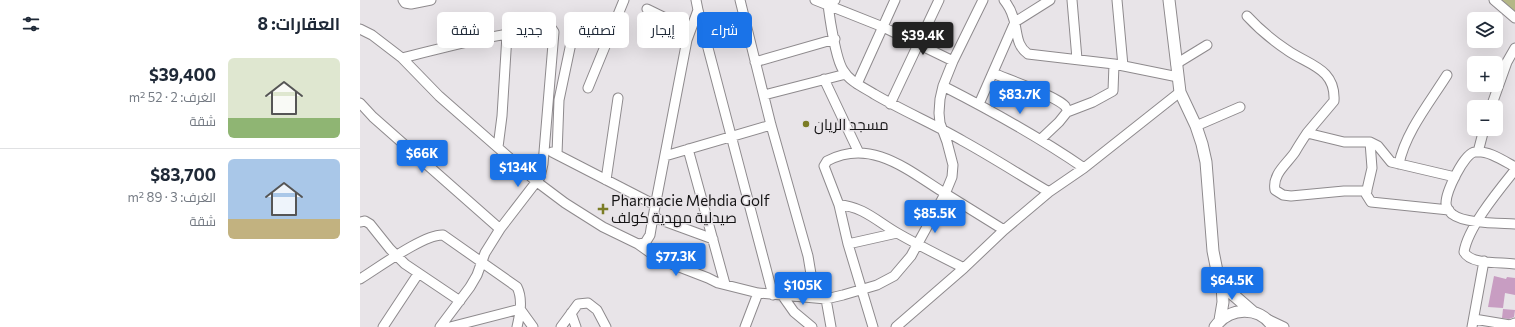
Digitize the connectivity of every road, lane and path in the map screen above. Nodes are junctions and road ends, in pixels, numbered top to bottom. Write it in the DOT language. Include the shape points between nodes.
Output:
graph roads {
  1 [pos="403,0"];
  2 [pos="430,0"];
  3 [pos="624,0"];
  4 [pos="696,0"];
  5 [pos="740,0"];
  6 [pos="815,0"];
  7 [pos="895,0"];
  8 [pos="939,0"];
  9 [pos="983,0"];
  10 [pos="1004,0"];
  11 [pos="1050,0"];
  12 [pos="1072,0"];
  13 [pos="1117,0"];
  14 [pos="1169,0"];
  15 [pos="1494,0"];
  16 [pos="832,3"];
  17 [pos="647,9"];
  18 [pos="698,10"];
  19 [pos="1247,16"];
  20 [pos="1515,18"];
  21 [pos="1015,22"];
  22 [pos="883,27"];
  23 [pos="360,29"];
  24 [pos="690,30"];
  25 [pos="502,36"];
  26 [pos="835,39"];
  27 [pos="918,43"];
  28 [pos="1208,45"];
  29 [pos="506,48"];
  30 [pos="553,48"];
  31 [pos="570,48"];
  32 [pos="1515,48"];
  33 [pos="402,58"];
  34 [pos="1077,59"];
  35 [pos="954,61"];
  36 [pos="755,62"];
  37 [pos="1114,64"];
  38 [pos="1176,64"];
  39 [pos="1123,66"];
  40 [pos="993,73"];
  41 [pos="846,74"];
  42 [pos="1447,75"];
  43 [pos="1178,77"];
  44 [pos="824,79"];
  45 [pos="857,84"];
  46 [pos="943,86"];
  47 [pos="588,88"];
  48 [pos="1180,92"];
  49 [pos="764,95"];
  50 [pos="618,98"];
  51 [pos="1493,100"];
  52 [pos="360,103"];
  53 [pos="890,104"];
  54 [pos="979,104"];
  55 [pos="1240,107"];
  56 [pos="1067,112"];
  57 [pos="771,125"];
  58 [pos="1196,126"];
  59 [pos="944,131"];
  60 [pos="1307,133"];
  61 [pos="731,136"];
  62 [pos="1482,136"];
  63 [pos="1041,139"];
  64 [pos="1370,142"];
  65 [pos="498,147"];
  66 [pos="544,147"];
  67 [pos="688,148"];
  68 [pos="1478,152"];
  69 [pos="859,153"];
  70 [pos="557,154"];
  71 [pos="664,156"];
  72 [pos="1399,164"];
  73 [pos="1515,167"];
  74 [pos="1084,168"];
  75 [pos="1515,170"];
  76 [pos="1455,177"];
  77 [pos="606,180"];
  78 [pos="537,182"];
  79 [pos="1366,191"];
  80 [pos="1049,192"];
  81 [pos="945,194"];
  82 [pos="655,205"];
  83 [pos="839,205"];
  84 [pos="1449,210"];
  85 [pos="653,217"];
  86 [pos="1478,221"];
  87 [pos="360,222"];
  88 [pos="1515,224"];
  89 [pos="500,229"];
  90 [pos="1004,230"];
  91 [pos="897,233"];
  92 [pos="713,240"];
  93 [pos="638,244"];
  94 [pos="848,244"];
  95 [pos="918,244"];
  96 [pos="396,255"];
  97 [pos="482,262"];
  98 [pos="1484,262"];
  99 [pos="1515,264"];
  100 [pos="964,268"];
  101 [pos="418,274"];
  102 [pos="360,279"];
  103 [pos="725,284"];
  104 [pos="1222,285"];
  105 [pos="861,290"];
  106 [pos="758,293"];
  107 [pos="777,295"];
  108 [pos="815,298"];
  109 [pos="826,299"];
  110 [pos="460,301"];
  111 [pos="520,309"];
  112 [pos="1253,312"];
  113 [pos="571,313"];
  114 [pos="1269,323"];
  115 [pos="1473,323"];
  116 [pos="1515,323"];
  117 [pos="1217,324"];
  118 [pos="383,327"];
  119 [pos="440,327"];
  120 [pos="450,327"];
  121 [pos="517,327"];
  122 [pos="533,327"];
  123 [pos="561,327"];
  124 [pos="576,327"];
  125 [pos="606,327"];
  126 [pos="745,327"];
  127 [pos="812,327"];
  128 [pos="831,327"];
  129 [pos="873,327"];
  130 [pos="896,327"];
  131 [pos="1284,327"];
  1 -- 2 [label="street" via="412,4"];
  3 -- 47 [label="street"];
  4 -- 18 [label="street"];
  5 -- 36 [label="street"];
  6 -- 16 [label="street"];
  7 -- 22 [label="street"];
  8 -- 27 [label="street"];
  9 -- 35 [label="street"];
  10 -- 21 [label="street"];
  11 -- 21 [label="street"];
  12 -- 34 [label="street"];
  13 -- 39 [label="street"];
  14 -- 38 [label="street"];
  15 -- 20 [label="street"];
  16 -- 22 [label="street"];
  16 -- 26 [label="street"];
  17 -- 24 [label="street"];
  18 -- 24 [label="street"];
  18 -- 61 [label="street"];
  19 -- 60 [label="street" via="1266,36 1323,72 1333,85 1334,100"];
  21 -- 34 [label="street" via="1020,46 1028,54"];
  21 -- 40 [label="street"];
  22 -- 27 [label="street"];
  22 -- 45 [label="street"];
  23 -- 33 [label="street"];
  24 -- 71 [label="street"];
  25 -- 33 [label="street"];
  26 -- 36 [label="street"];
  26 -- 41 [label="street" via="841,67"];
  27 -- 35 [label="street"];
  27 -- 53 [label="street"];
  28 -- 38 [label="street"];
  29 -- 65 [label="street"];
  30 -- 66 [label="street"];
  31 -- 70 [label="street" via="559,100"];
  32 -- 51 [label="street" via="1507,62"];
  33 -- 65 [label="street" via="439,96"];
  34 -- 37 [label="street"];
  35 -- 46 [label="street"];
  36 -- 49 [label="street"];
  37 -- 39 [label="street"];
  37 -- 56 [label="street" via="1113,91"];
  38 -- 43 [label="street"];
  39 -- 43 [label="street"];
  40 -- 54 [label="street"];
  40 -- 56 [label="street" via="1059,102 1065,106"];
  41 -- 44 [label="street"];
  41 -- 45 [label="street"];
  42 -- 72 [label="street" via="1411,132 1402,150"];
  43 -- 48 [label="street"];
  44 -- 49 [label="street"];
  44 -- 69 [label="street"];
  45 -- 53 [label="street"];
  46 -- 54 [label="street"];
  46 -- 59 [label="street" via="939,113"];
  48 -- 58 [label="street"];
  48 -- 74 [label="street"];
  49 -- 57 [label="street"];
  50 -- 77 [label="street"];
  52 -- 89 [label="street"];
  53 -- 59 [label="street"];
  54 -- 63 [label="street"];
  55 -- 58 [label="street"];
  56 -- 63 [label="street"];
  57 -- 61 [label="street"];
  57 -- 108 [label="street" via="808,256"];
  58 -- 104 [label="street" via="1206,162 1213,250"];
  59 -- 80 [label="street"];
  59 -- 81 [label="street" via="953,170"];
  60 -- 64 [label="street" via="1344,142"];
  60 -- 79 [label="street" via="1279,172 1274,184 1278,193 1291,196"];
  61 -- 67 [label="street"];
  61 -- 107 [label="street"];
  62 -- 68 [label="street"];
  63 -- 74 [label="street"];
  64 -- 72 [label="street" via="1378,146 1391,162"];
  64 -- 79 [label="street" via="1372,168"];
  65 -- 78 [label="street"];
  66 -- 70 [label="street"];
  66 -- 78 [label="street" via="542,169"];
  67 -- 71 [label="street"];
  67 -- 92 [label="street"];
  68 -- 73 [label="street"];
  68 -- 76 [label="street" via="1468,155"];
  69 -- 81 [label="street" via="883,156 928,181"];
  69 -- 83 [label="street" via="840,156 824,164"];
  70 -- 77 [label="street"];
  71 -- 82 [label="street"];
  72 -- 76 [label="street"];
  74 -- 80 [label="street"];
  75 -- 86 [label="street"];
  76 -- 84 [label="street" via="1446,200"];
  77 -- 82 [label="street"];
  78 -- 89 [label="street"];
  78 -- 93 [label="street" via="603,227"];
  79 -- 84 [label="street" via="1368,199 1374,203"];
  80 -- 90 [label="street"];
  81 -- 90 [label="street"];
  81 -- 95 [label="street"];
  82 -- 85 [label="street"];
  83 -- 91 [label="street" via="858,209"];
  83 -- 94 [label="street"];
  84 -- 86 [label="street" via="1458,217"];
  85 -- 92 [label="street"];
  85 -- 93 [label="street" via="649,238 645,243"];
  86 -- 88 [label="street"];
  86 -- 98 [label="street" via="1464,252 1474,260"];
  87 -- 96 [label="street" via="370,224"];
  89 -- 97 [label="street" via="485,252"];
  90 -- 100 [label="street"];
  91 -- 94 [label="street"];
  91 -- 95 [label="street"];
  92 -- 103 [label="street"];
  93 -- 103 [label="street" via="664,261"];
  94 -- 105 [label="street"];
  95 -- 100 [label="street"];
  95 -- 105 [label="street" via="894,276"];
  96 -- 97 [label="street" via="435,236 443,235"];
  96 -- 101 [label="street"];
  96 -- 102 [label="street"];
  97 -- 110 [label="street" via="477,275"];
  97 -- 111 [label="street" via="517,287 520,294"];
  98 -- 99 [label="street"];
  98 -- 115 [label="street"];
  100 -- 130 [label="street"];
  101 -- 110 [label="street"];
  101 -- 118 [label="street"];
  103 -- 106 [label="street"];
  104 -- 112 [label="street"];
  104 -- 117 [label="street" via="1222,302"];
  105 -- 109 [label="street"];
  105 -- 129 [label="street"];
  106 -- 107 [label="street"];
  106 -- 126 [label="street"];
  107 -- 108 [label="street"];
  107 -- 127 [label="street"];
  108 -- 109 [label="street"];
  109 -- 128 [label="street"];
  110 -- 119 [label="street"];
  111 -- 120 [label="street"];
  111 -- 121 [label="street"];
  111 -- 122 [label="street"];
  112 -- 114 [label="street"];
  112 -- 117 [label="street" via="1232,313"];
  113 -- 123 [label="street"];
  113 -- 124 [label="street"];
  113 -- 125 [label="street" via="578,304 588,303 597,310"];
  114 -- 131 [label="street"];
  115 -- 116 [label="street"];
}
